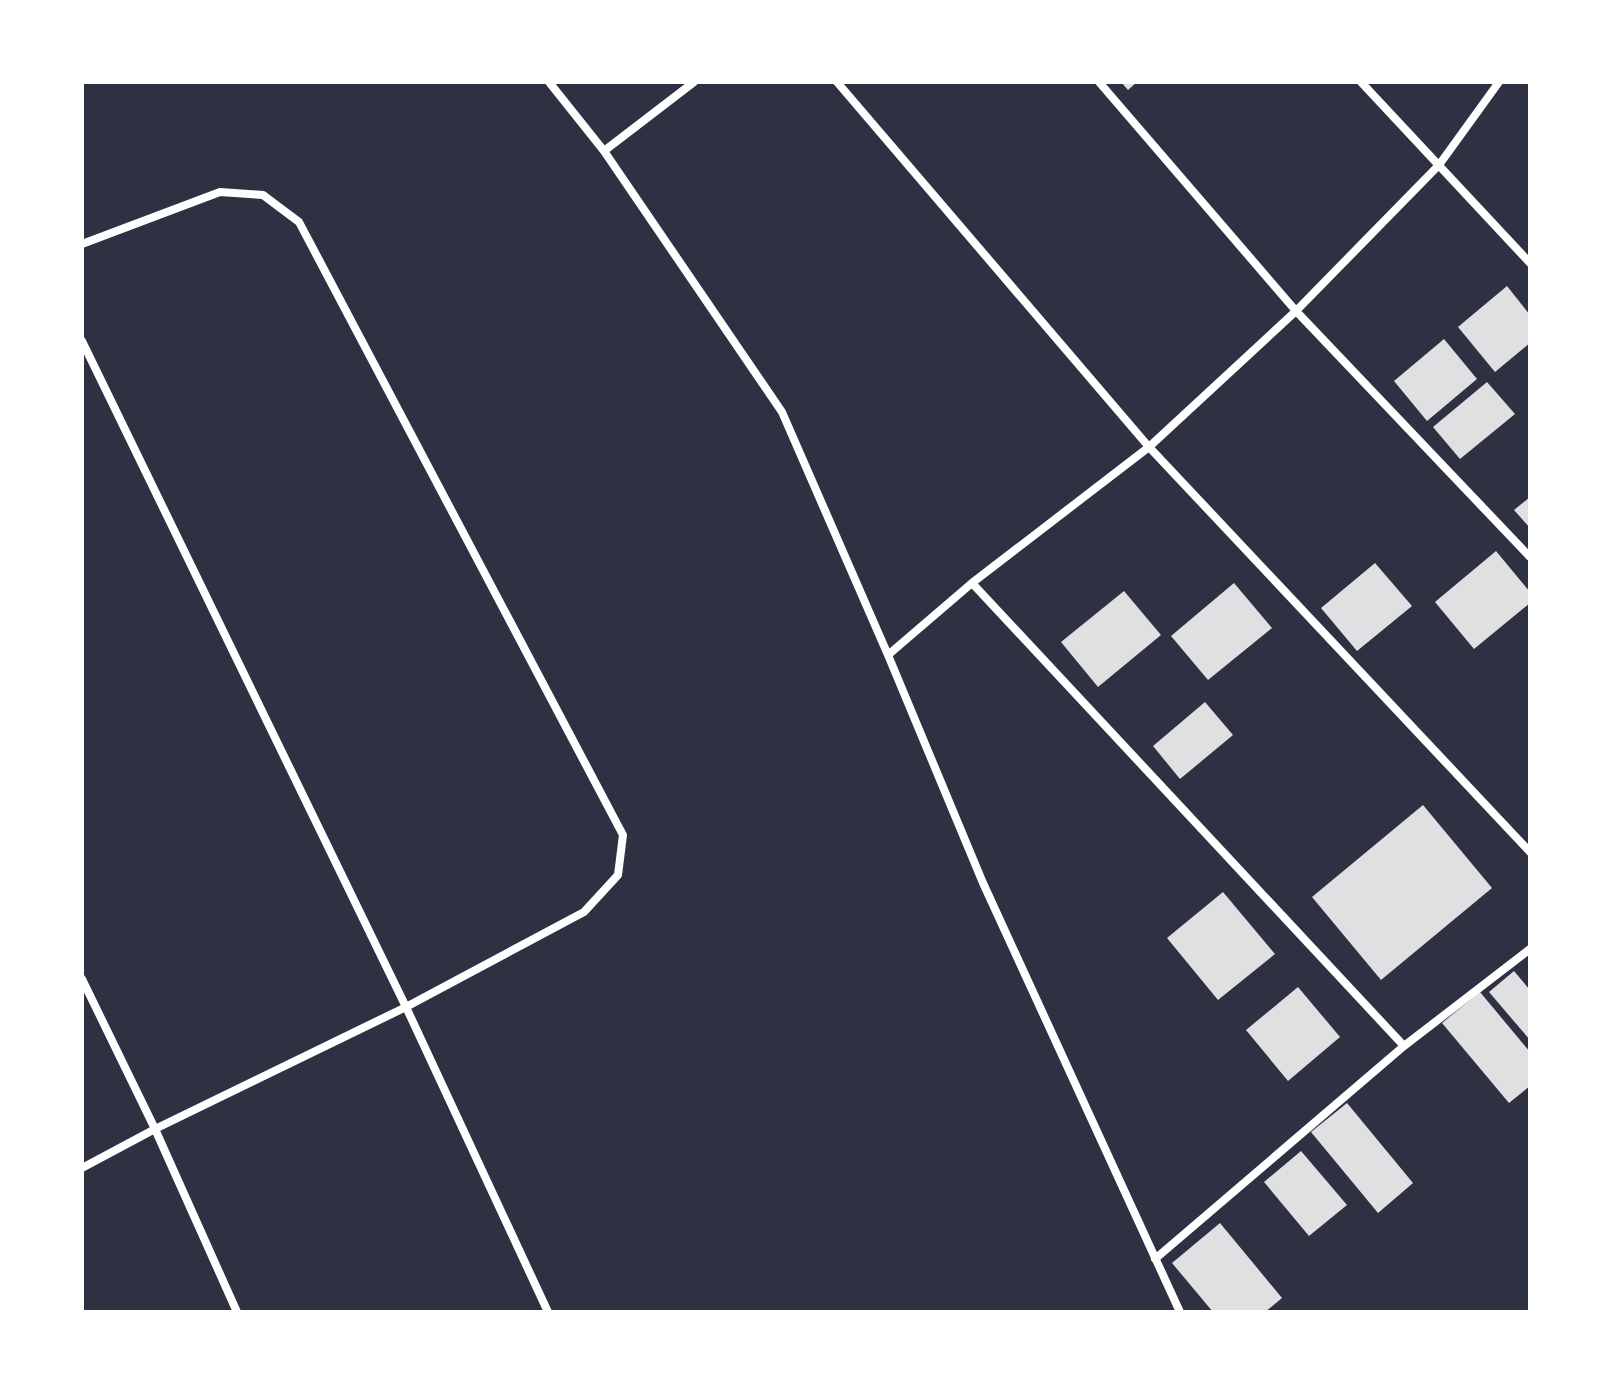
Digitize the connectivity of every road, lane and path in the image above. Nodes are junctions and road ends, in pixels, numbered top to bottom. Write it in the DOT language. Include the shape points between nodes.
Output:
graph roads {
  1 [pos="549,82"];
  2 [pos="694,82"];
  3 [pos="837,82"];
  4 [pos="1099,82"];
  5 [pos="1361,82"];
  6 [pos="1499,82"];
  7 [pos="604,151"];
  8 [pos="1439,165"];
  9 [pos="82,244"];
  10 [pos="1530,263"];
  11 [pos="1296,311"];
  12 [pos="82,341"];
  13 [pos="1149,447"];
  14 [pos="1530,557"];
  15 [pos="972,583"];
  16 [pos="888,655"];
  17 [pos="1530,852"];
  18 [pos="1530,949"];
  19 [pos="82,979"];
  20 [pos="406,1007"];
  21 [pos="1404,1046"];
  22 [pos="155,1129"];
  23 [pos="82,1168"];
  24 [pos="1155,1259"];
  25 [pos="237,1312"];
  26 [pos="548,1312"];
  27 [pos="1180,1312"];
  1 -- 7 [label="street"];
  2 -- 7 [label="street"];
  3 -- 13 [label="street"];
  4 -- 11 [label="street"];
  5 -- 8 [label="street"];
  6 -- 8 [label="street"];
  7 -- 16 [label="street" via="782,412"];
  8 -- 10 [label="street"];
  8 -- 11 [label="street"];
  9 -- 20 [label="street" via="220,192 263,195 299,222 623,835 618,875 584,912"];
  11 -- 13 [label="street"];
  11 -- 14 [label="street"];
  12 -- 20 [label="street"];
  13 -- 15 [label="street"];
  13 -- 17 [label="street"];
  15 -- 16 [label="street"];
  15 -- 21 [label="street"];
  16 -- 24 [label="street" via="983,883"];
  18 -- 21 [label="street"];
  19 -- 22 [label="street"];
  20 -- 22 [label="street"];
  20 -- 26 [label="street"];
  21 -- 24 [label="street"];
  22 -- 23 [label="street"];
  22 -- 25 [label="street"];
  24 -- 27 [label="street"];
}
